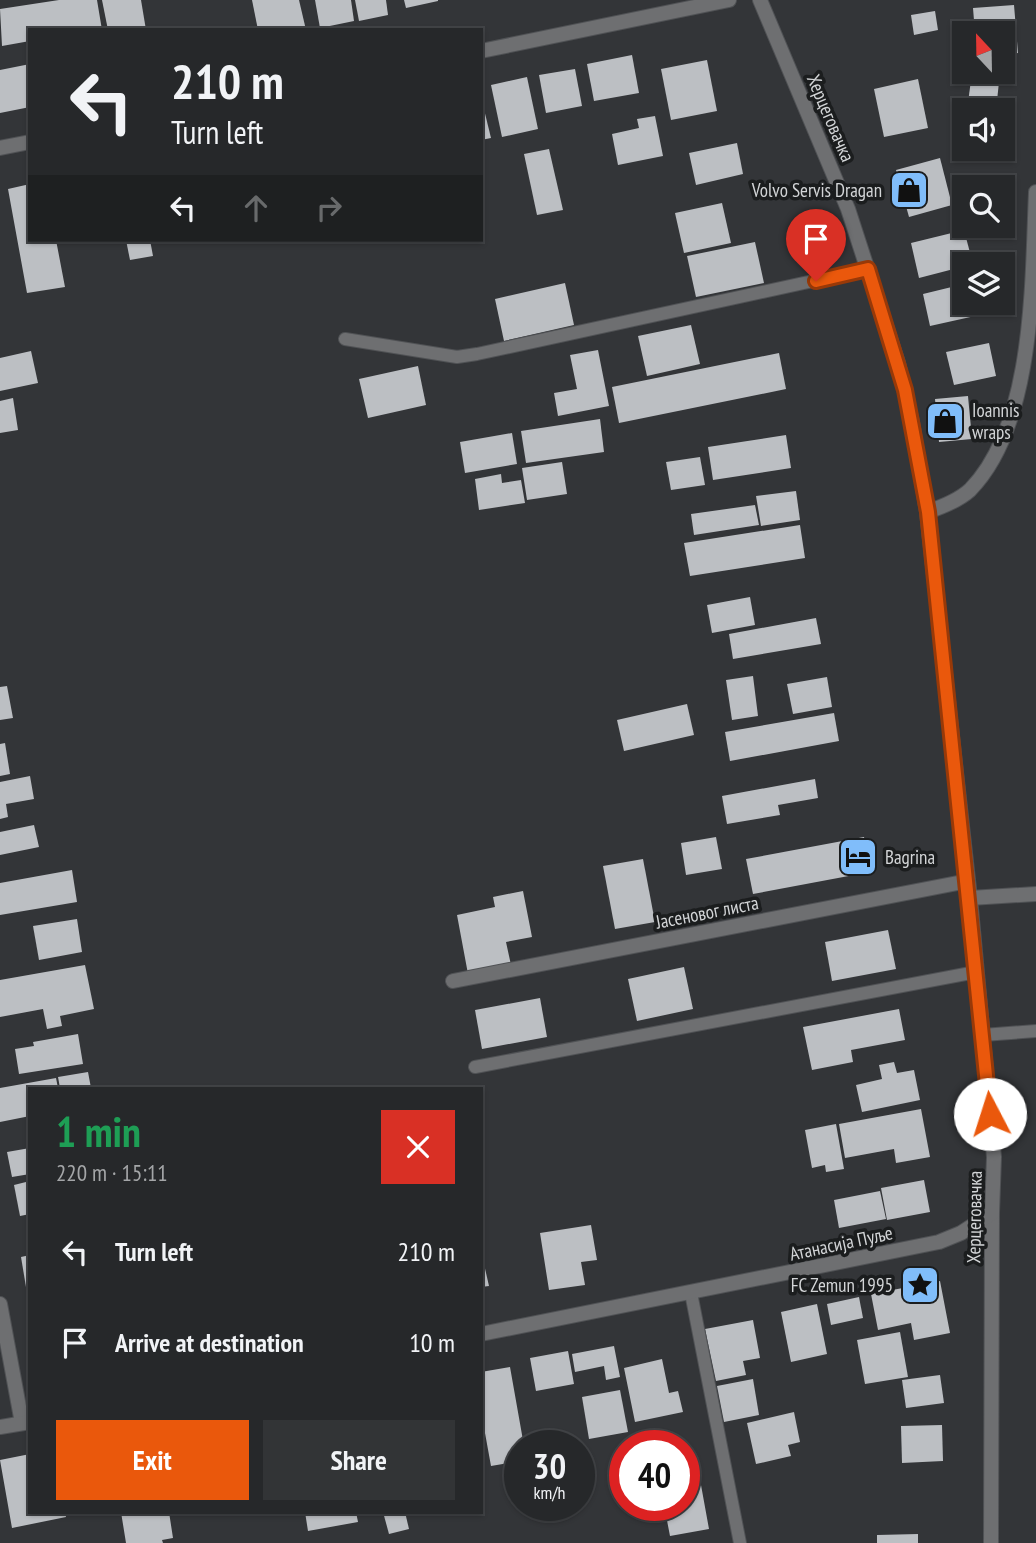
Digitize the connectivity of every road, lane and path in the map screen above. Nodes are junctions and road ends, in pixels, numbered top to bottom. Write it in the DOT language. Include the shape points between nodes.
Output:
graph roads {
  1 [pos="729,0"];
  2 [pos="760,0"];
  3 [pos="483,51"];
  4 [pos="28,142"];
  5 [pos="0,148"];
  6 [pos="1036,192"];
  7 [pos="868,269"];
  8 [pos="345,340"];
  9 [pos="928,512"];
  10 [pos="968,881"];
  11 [pos="1036,894"];
  12 [pos="970,898"];
  13 [pos="976,972"];
  14 [pos="453,981"];
  15 [pos="1036,1031"];
  16 [pos="983,1035"];
  17 [pos="475,1066"];
  18 [pos="992,1213"];
  19 [pos="691,1293"];
  20 [pos="0,1304"];
  21 [pos="483,1334"];
  22 [pos="26,1422"];
  23 [pos="0,1427"];
  24 [pos="740,1543"];
  25 [pos="991,1543"];
  1 -- 3 [label="street"];
  2 -- 7 [label="street, Херцеговачка" via="824,149"];
  4 -- 5 [label="street"];
  6 -- 9 [label="street" via="1031,299 1014,409 1005,434 970,490"];
  7 -- 8 [label="lane" via="477,354 457,356"];
  7 -- 9 [label="street, Херцеговачка" via="905,390"];
  9 -- 10 [label="street, Херцеговачка"];
  10 -- 12 [label="street, Херцеговачка"];
  10 -- 14 [label="street, Јасеновог листа"];
  11 -- 12 [label="street"];
  12 -- 13 [label="street, Херцеговачка"];
  13 -- 16 [label="street, Херцеговачка"];
  13 -- 17 [label="lane"];
  15 -- 16 [label="lane"];
  16 -- 18 [label="street, Херцеговачка" via="994,1157"];
  18 -- 19 [label="street, Атанасија Пуље" via="939,1242"];
  18 -- 25 [label="street, Херцеговачка"];
  19 -- 21 [label="street, Атанасија Пуље"];
  19 -- 24 [label="lane"];
  20 -- 22 [label="street"];
  22 -- 23 [label="street"];
}
